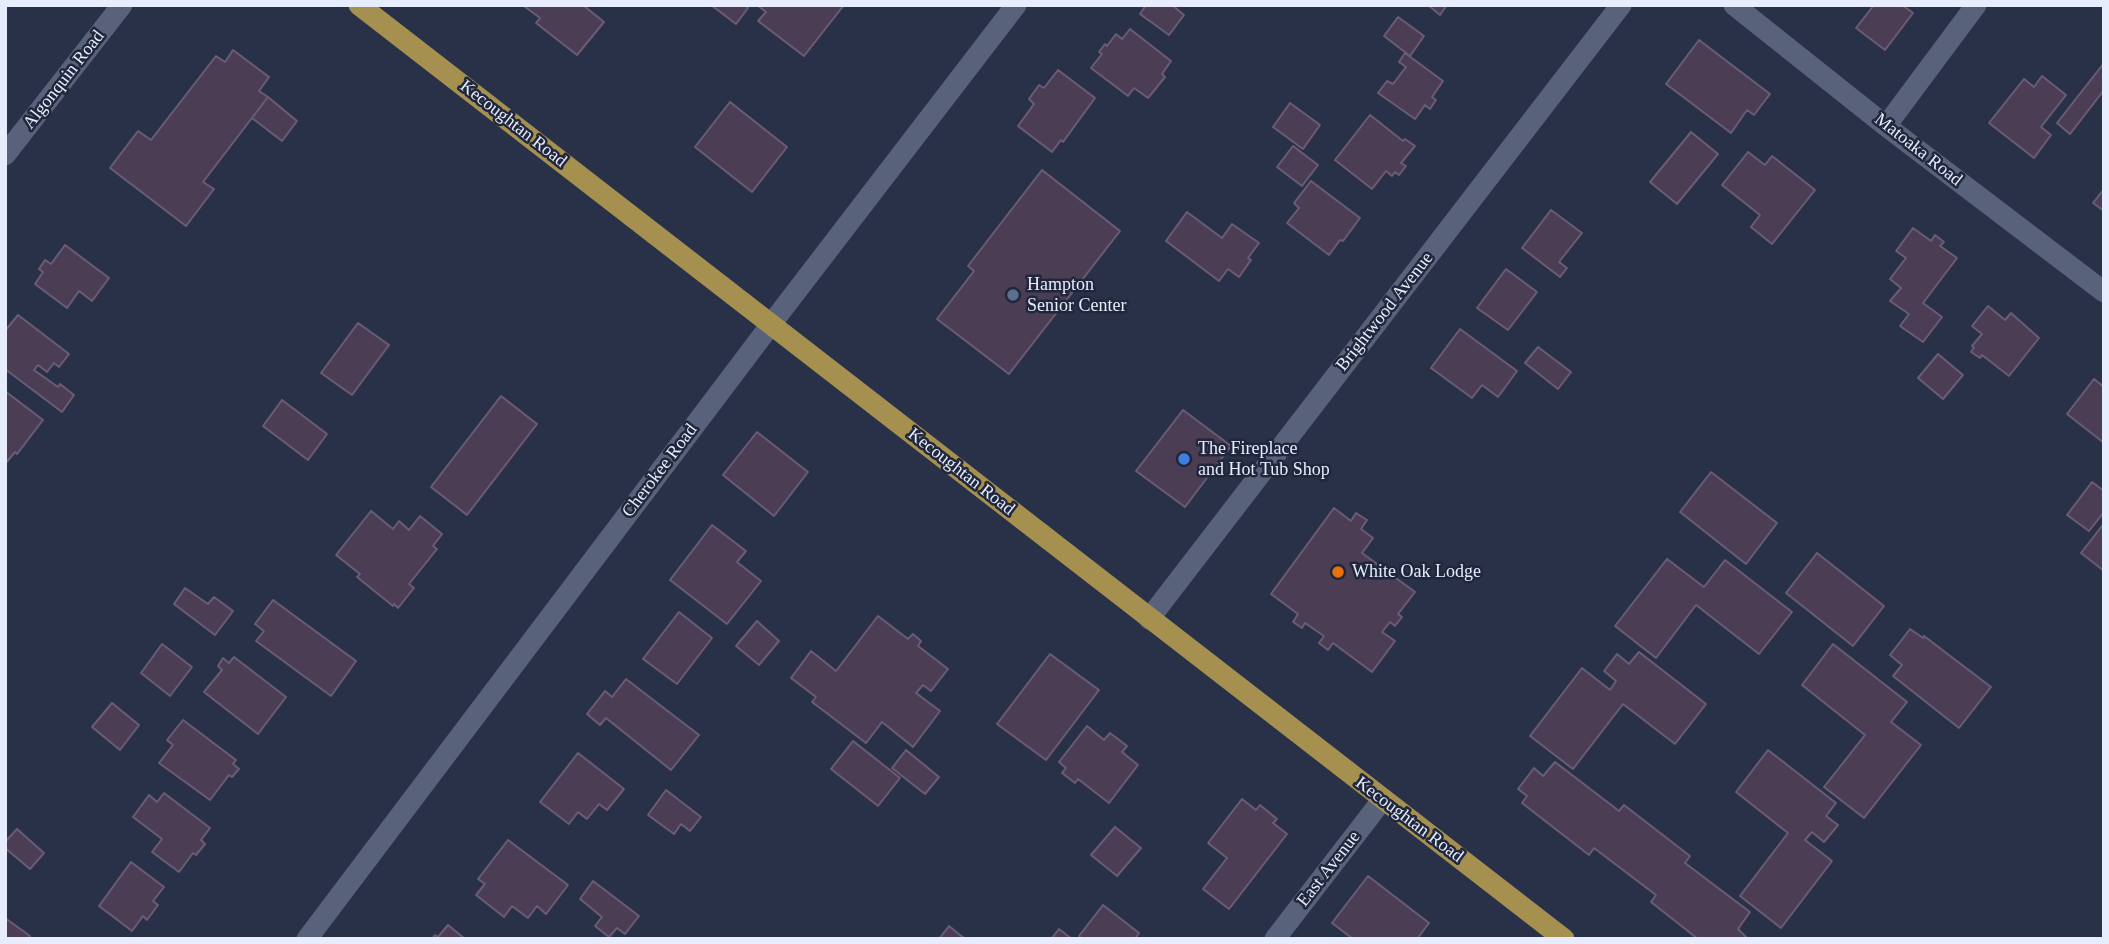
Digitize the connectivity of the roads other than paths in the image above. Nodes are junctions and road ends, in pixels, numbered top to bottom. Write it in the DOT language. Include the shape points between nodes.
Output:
graph roads {
  1 [pos="122,5"];
  2 [pos="359,5"];
  3 [pos="1016,5"];
  4 [pos="1621,5"];
  5 [pos="1734,5"];
  6 [pos="1976,5"];
  7 [pos="1886,126"];
  8 [pos="5,155"];
  9 [pos="2104,292"];
  10 [pos="772,323"];
  11 [pos="1149,619"];
  12 [pos="1383,799"];
  13 [pos="307,939"];
  14 [pos="1275,939"];
  15 [pos="1564,939"];
  1 -- 8 [label="street, Algonquin Road"];
  2 -- 10 [label="main road, Kecoughtan Road"];
  3 -- 10 [label="street, Cherokee Road"];
  4 -- 11 [label="street, Brightwood Avenue"];
  5 -- 7 [label="street, Matoaka Road"];
  6 -- 7 [label="street"];
  7 -- 9 [label="street, Matoaka Road"];
  10 -- 11 [label="main road, Kecoughtan Road"];
  10 -- 13 [label="street, Cherokee Road"];
  11 -- 12 [label="main road, Kecoughtan Road"];
  12 -- 14 [label="street, East Avenue"];
  12 -- 15 [label="main road, Kecoughtan Road"];
}
